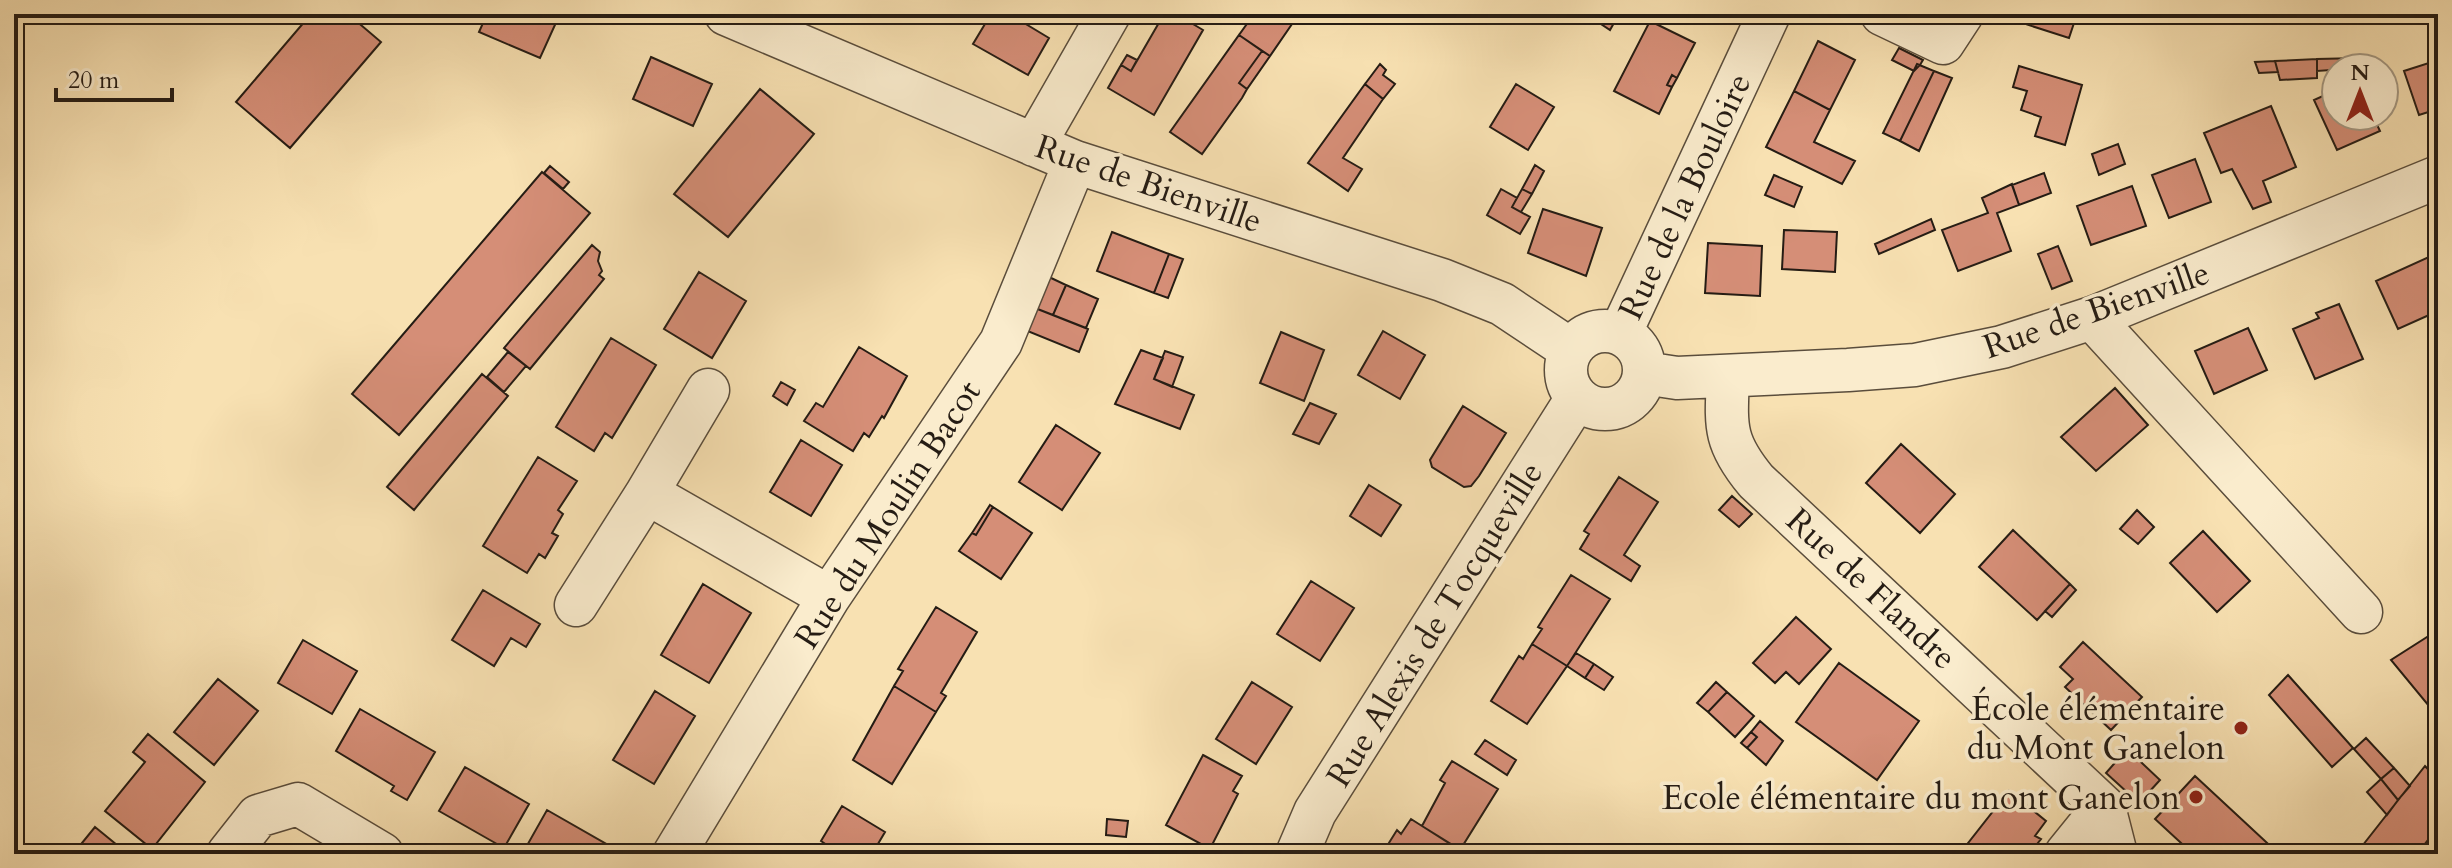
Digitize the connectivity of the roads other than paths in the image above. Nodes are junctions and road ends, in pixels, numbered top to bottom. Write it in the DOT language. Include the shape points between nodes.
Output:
graph roads {
  1 [pos="726,14"];
  2 [pos="1109,14"];
  3 [pos="1769,14"];
  4 [pos="1882,14"];
  5 [pos="1962,14"];
  6 [pos="1034,145"];
  7 [pos="1075,162"];
  8 [pos="2438,177"];
  9 [pos="2092,318"];
  10 [pos="1620,334"];
  11 [pos="1571,350"];
  12 [pos="1644,373"];
  13 [pos="1728,376"];
  14 [pos="708,390"];
  15 [pos="1577,398"];
  16 [pos="647,493"];
  17 [pos="829,597"];
  18 [pos="576,605"];
  19 [pos="2361,612"];
  20 [pos="2104,807"];
  21 [pos="228,854"];
  22 [pos="382,854"];
  23 [pos="674,854"];
  24 [pos="1297,854"];
  25 [pos="2066,854"];
  26 [pos="2116,854"];
  1 -- 6 [label="street, Rue de Bienville"];
  2 -- 6 [label="street"];
  3 -- 10 [label="street, Rue de la Bouloire"];
  4 -- 5 [label="street" via="1943,43"];
  6 -- 7 [label="street, Rue de Bienville"];
  7 -- 11 [label="street, Rue de Bienville" via="1442,280 1502,304"];
  7 -- 17 [label="street, Rue du Moulin Bacot" via="1001,342"];
  8 -- 9 [label="street, Rue de Bienville"];
  9 -- 13 [label="street, Rue de Bienville" via="2002,347 1915,365"];
  9 -- 19 [label="street"];
  10 -- 11 [label="street" via="1587,335"];
  10 -- 12 [label="street" via="1638,350"];
  11 -- 15 [label="street" via="1566,375"];
  12 -- 13 [label="street, Rue de Bienville"];
  12 -- 15 [label="street" via="1634,396 1612,409"];
  13 -- 20 [label="street, Rue de Flandre" via="1733,453 1756,481"];
  14 -- 16 [label="street"];
  15 -- 24 [label="street, Rue Alexis de Tocqueville" via="1315,812"];
  16 -- 17 [label="street"];
  16 -- 18 [label="street"];
  17 -- 23 [label="street, Rue du Moulin Bacot"];
  20 -- 25 [label="street"];
  20 -- 26 [label="street"];
  21 -- 22 [label="street" via="258,816 298,804"];
}
